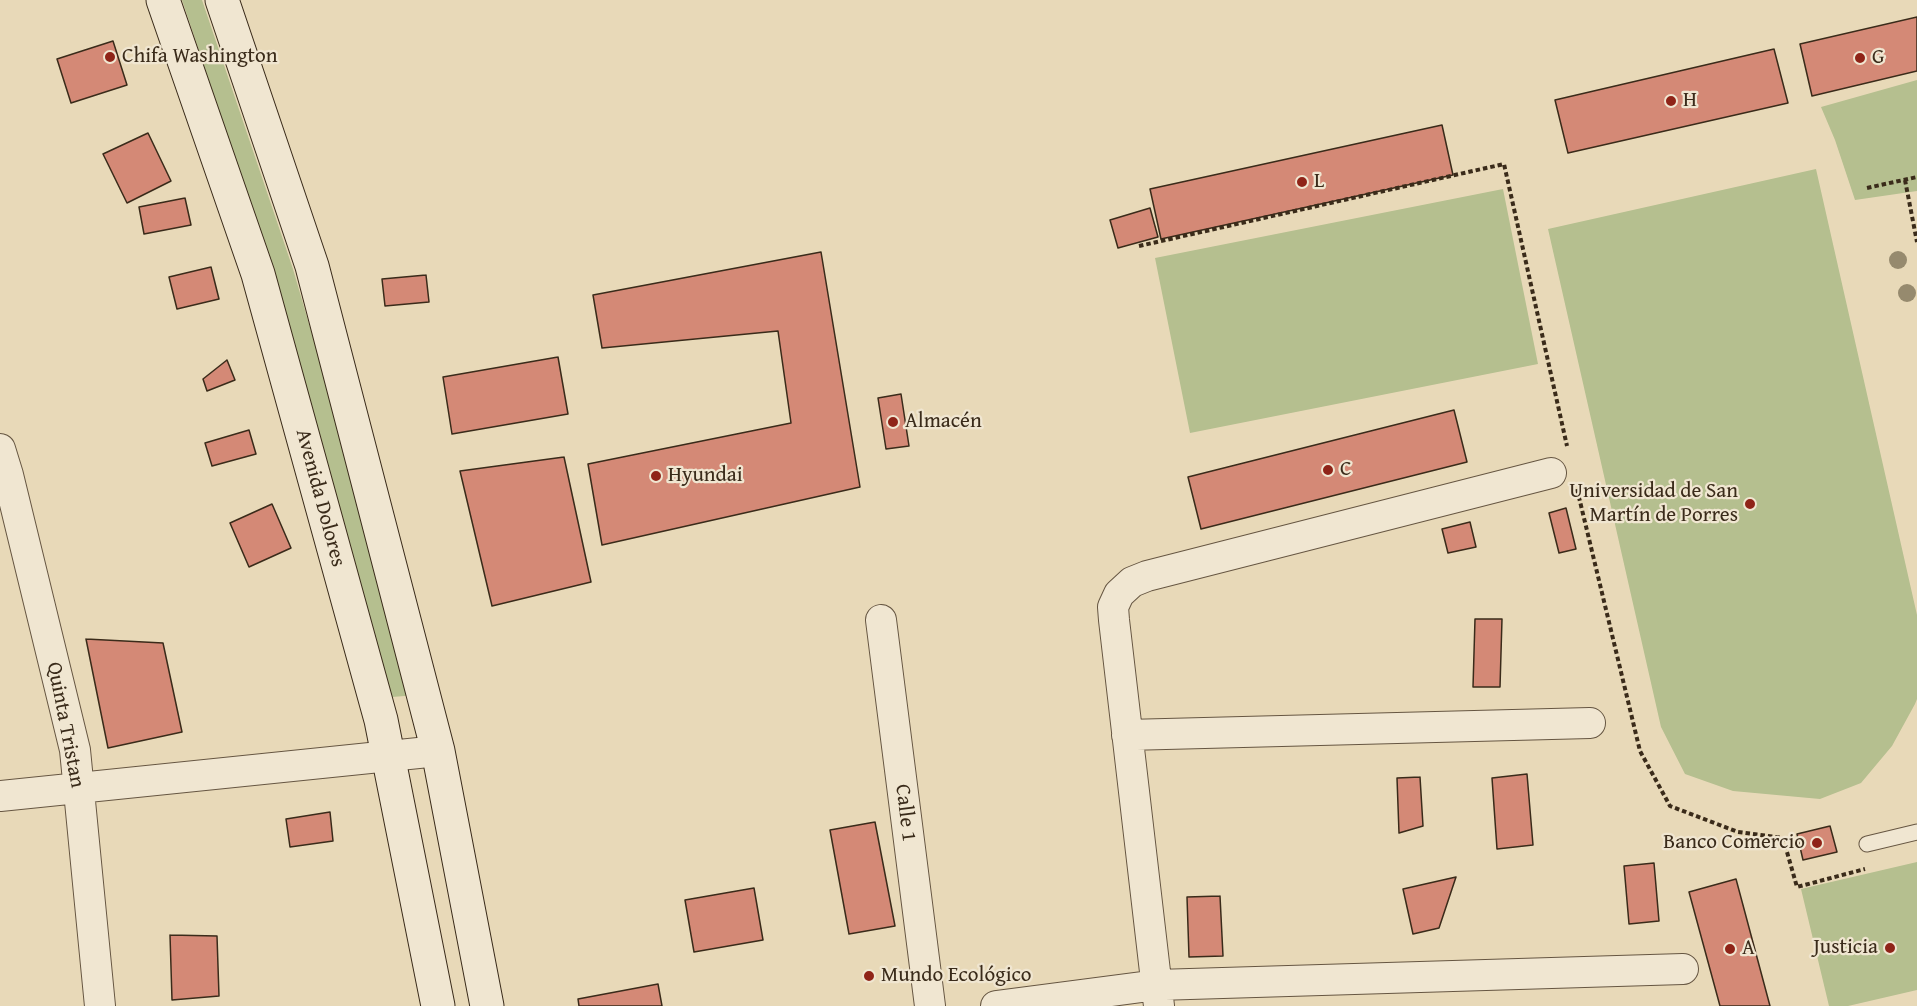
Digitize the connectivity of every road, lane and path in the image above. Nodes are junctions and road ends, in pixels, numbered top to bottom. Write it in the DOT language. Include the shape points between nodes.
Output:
graph roads {
  1 [pos="163,0"];
  2 [pos="222,0"];
  3 [pos="1504,164"];
  4 [pos="1917,177"];
  5 [pos="1905,180"];
  6 [pos="1867,188"];
  7 [pos="1917,242"];
  8 [pos="1139,246"];
  9 [pos="3,467"];
  10 [pos="1551,473"];
  11 [pos="881,620"];
  12 [pos="1590,723"];
  13 [pos="1127,735"];
  14 [pos="438,751"];
  15 [pos="1640,751"];
  16 [pos="388,755"];
  17 [pos="79,788"];
  18 [pos="0,796"];
  19 [pos="1917,832"];
  20 [pos="1867,844"];
  21 [pos="1874,867"];
  22 [pos="1683,969"];
  23 [pos="1158,995"];
  24 [pos="100,1006"];
  25 [pos="438,1006"];
  26 [pos="487,1006"];
  27 [pos="930,1006"];
  28 [pos="996,1006"];
  1 -- 16 [label="main road, Avenida Dolores" via="258,274"];
  2 -- 14 [label="main road" via="312,266"];
  3 -- 8 [label="path"];
  4 -- 5 [label="path"];
  5 -- 6 [label="path"];
  5 -- 7 [label="path"];
  9 -- 17 [label="street, Quinta Tristan" via="75,750"];
  10 -- 13 [label="street" via="1132,582 1119,594 1113,607"];
  11 -- 27 [label="street, Calle 1"];
  12 -- 13 [label="street"];
  13 -- 23 [label="street"];
  14 -- 16 [label="street"];
  14 -- 26 [label="main road"];
  15 -- 21 [label="path" via="1670,806 1738,831 1783,838 1797,888"];
  16 -- 17 [label="street"];
  16 -- 25 [label="main road, Avenida Dolores"];
  17 -- 18 [label="street"];
  17 -- 24 [label="street, Quinta Tristan"];
  19 -- 20 [label="lane"];
  22 -- 23 [label="street"];
  23 -- 28 [label="street"];
}
